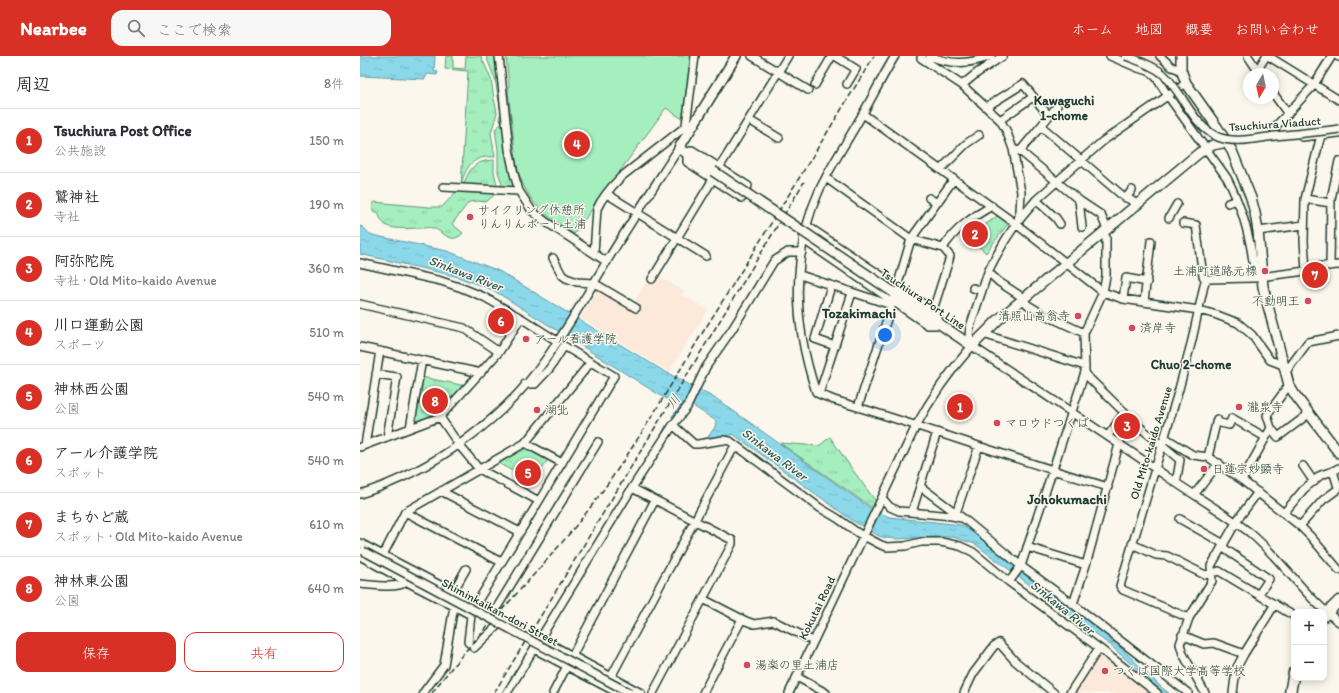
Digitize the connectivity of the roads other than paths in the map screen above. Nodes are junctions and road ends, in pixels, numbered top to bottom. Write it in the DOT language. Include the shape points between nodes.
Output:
graph roads {
  1 [pos="499,56"];
  2 [pos="695,56"];
  3 [pos="736,56"];
  4 [pos="752,56"];
  5 [pos="788,56"];
  6 [pos="834,56"];
  7 [pos="895,56"];
  8 [pos="930,56"];
  9 [pos="991,56"];
  10 [pos="1110,56"];
  11 [pos="1126,56"];
  12 [pos="1160,56"];
  13 [pos="1248,56"];
  14 [pos="1267,56"];
  15 [pos="1332,56"];
  16 [pos="920,57"];
  17 [pos="999,57"];
  18 [pos="1183,57"];
  19 [pos="1256,68"];
  20 [pos="1261,68"];
  21 [pos="1177,69"];
  22 [pos="778,72"];
  23 [pos="1158,81"];
  24 [pos="1186,83"];
  25 [pos="847,84"];
  26 [pos="815,85"];
  27 [pos="962,85"];
  28 [pos="1315,85"];
  29 [pos="808,90"];
  30 [pos="1168,96"];
  31 [pos="1034,97"];
  32 [pos="1339,100"];
  33 [pos="1279,101"];
  34 [pos="1057,106"];
  35 [pos="986,107"];
  36 [pos="863,114"];
  37 [pos="1288,114"];
  38 [pos="1049,116"];
  39 [pos="749,120"];
  40 [pos="1000,120"];
  41 [pos="1041,126"];
  42 [pos="1339,128"];
  43 [pos="1339,133"];
  44 [pos="1274,134"];
  45 [pos="979,135"];
  46 [pos="1321,135"];
  47 [pos="779,138"];
  48 [pos="1227,142"];
  49 [pos="1206,149"];
  50 [pos="683,150"];
  51 [pos="1016,150"];
  52 [pos="1082,160"];
  53 [pos="1339,161"];
  54 [pos="941,169"];
  55 [pos="715,172"];
  56 [pos="1338,174"];
  57 [pos="826,178"];
  58 [pos="954,178"];
  59 [pos="1056,181"];
  60 [pos="748,186"];
  61 [pos="443,187"];
  62 [pos="1132,190"];
  63 [pos="519,191"];
  64 [pos="607,194"];
  65 [pos="742,198"];
  66 [pos="929,198"];
  67 [pos="1126,198"];
  68 [pos="1251,198"];
  69 [pos="1036,200"];
  70 [pos="1079,200"];
  71 [pos="1304,200"];
  72 [pos="1237,201"];
  73 [pos="937,203"];
  74 [pos="1228,203"];
  75 [pos="1331,203"];
  76 [pos="1177,204"];
  77 [pos="1138,205"];
  78 [pos="992,206"];
  79 [pos="637,214"];
  80 [pos="1169,218"];
  81 [pos="1016,224"];
  82 [pos="1060,224"];
  83 [pos="1184,225"];
  84 [pos="1304,225"];
  85 [pos="807,227"];
  86 [pos="1082,227"];
  87 [pos="1105,231"];
  88 [pos="1258,231"];
  89 [pos="677,238"];
  90 [pos="804,239"];
  91 [pos="911,239"];
  92 [pos="1151,241"];
  93 [pos="943,248"];
  94 [pos="802,252"];
  95 [pos="594,253"];
  96 [pos="706,256"];
  97 [pos="553,258"];
  98 [pos="607,262"];
  99 [pos="360,263"];
  100 [pos="1066,263"];
  101 [pos="1339,265"];
  102 [pos="1330,266"];
  103 [pos="1306,271"];
  104 [pos="988,272"];
  105 [pos="800,275"];
  106 [pos="1258,277"];
  107 [pos="652,279"];
  108 [pos="1206,281"];
  109 [pos="1147,282"];
  110 [pos="594,283"];
  111 [pos="831,286"];
  112 [pos="972,288"];
  113 [pos="982,291"];
  114 [pos="1103,292"];
  115 [pos="852,293"];
  116 [pos="893,296"];
  117 [pos="1023,299"];
  118 [pos="1123,299"];
  119 [pos="1144,302"];
  120 [pos="360,304"];
  121 [pos="636,308"];
  122 [pos="932,310"];
  123 [pos="1199,310"];
  124 [pos="521,318"];
  125 [pos="1084,333"];
  126 [pos="983,334"];
  127 [pos="1339,336"];
  128 [pos="558,340"];
  129 [pos="834,346"];
  130 [pos="972,346"];
  131 [pos="360,347"];
  132 [pos="380,351"];
  133 [pos="499,352"];
  134 [pos="422,360"];
  135 [pos="591,362"];
  136 [pos="1085,369"];
  137 [pos="1284,369"];
  138 [pos="481,372"];
  139 [pos="376,374"];
  140 [pos="526,384"];
  141 [pos="1289,385"];
  142 [pos="819,394"];
  143 [pos="858,407"];
  144 [pos="1072,413"];
  145 [pos="1124,413"];
  146 [pos="1306,416"];
  147 [pos="440,417"];
  148 [pos="1135,423"];
  149 [pos="673,425"];
  150 [pos="916,426"];
  151 [pos="410,428"];
  152 [pos="1271,428"];
  153 [pos="937,432"];
  154 [pos="1110,433"];
  155 [pos="387,437"];
  156 [pos="1265,437"];
  157 [pos="598,442"];
  158 [pos="1162,442"];
  159 [pos="525,443"];
  160 [pos="1119,444"];
  161 [pos="459,445"];
  162 [pos="362,446"];
  163 [pos="979,446"];
  164 [pos="740,449"];
  165 [pos="1339,453"];
  166 [pos="1208,457"];
  167 [pos="562,463"];
  168 [pos="1218,463"];
  169 [pos="1303,466"];
  170 [pos="1154,468"];
  171 [pos="478,470"];
  172 [pos="1052,470"];
  173 [pos="1336,470"];
  174 [pos="1177,478"];
  175 [pos="1242,480"];
  176 [pos="1314,482"];
  177 [pos="921,487"];
  178 [pos="1108,487"];
  179 [pos="632,488"];
  180 [pos="441,491"];
  181 [pos="1197,491"];
  182 [pos="1258,492"];
  183 [pos="360,494"];
  184 [pos="882,498"];
  185 [pos="655,500"];
  186 [pos="539,501"];
  187 [pos="405,512"];
  188 [pos="912,512"];
  189 [pos="956,513"];
  190 [pos="1284,513"];
  191 [pos="964,519"];
  192 [pos="1180,519"];
  193 [pos="695,520"];
  194 [pos="1236,523"];
  195 [pos="1300,526"];
  196 [pos="520,532"];
  197 [pos="864,534"];
  198 [pos="360,543"];
  199 [pos="1132,544"];
  200 [pos="1223,546"];
  201 [pos="1027,547"];
  202 [pos="361,552"];
  203 [pos="383,555"];
  204 [pos="501,562"];
  205 [pos="1086,565"];
  206 [pos="1021,566"];
  207 [pos="466,569"];
  208 [pos="1339,570"];
  209 [pos="1212,573"];
  210 [pos="1011,579"];
  211 [pos="407,582"];
  212 [pos="360,584"];
  213 [pos="453,592"];
  214 [pos="1259,594"];
  215 [pos="703,599"];
  216 [pos="1339,601"];
  217 [pos="477,603"];
  218 [pos="1073,604"];
  219 [pos="1275,604"];
  220 [pos="454,606"];
  221 [pos="1320,609"];
  222 [pos="1327,612"];
  223 [pos="471,614"];
  224 [pos="1291,614"];
  225 [pos="1327,615"];
  226 [pos="1189,618"];
  227 [pos="742,620"];
  228 [pos="1339,622"];
  229 [pos="496,627"];
  230 [pos="1182,635"];
  231 [pos="541,639"];
  232 [pos="813,641"];
  233 [pos="1099,648"];
  234 [pos="534,649"];
  235 [pos="1244,654"];
  236 [pos="572,656"];
  237 [pos="567,666"];
  238 [pos="611,677"];
  239 [pos="797,677"];
  240 [pos="1292,681"];
  241 [pos="423,693"];
  242 [pos="507,693"];
  243 [pos="553,693"];
  244 [pos="618,693"];
  245 [pos="630,693"];
  246 [pos="641,693"];
  247 [pos="653,693"];
  248 [pos="703,693"];
  249 [pos="789,693"];
  250 [pos="826,693"];
  251 [pos="964,693"];
  252 [pos="1054,693"];
  253 [pos="1070,693"];
  254 [pos="1157,693"];
  255 [pos="1188,693"];
  256 [pos="1205,693"];
  257 [pos="1233,693"];
  258 [pos="1290,693"];
  1 -- 63 [label="street" via="509,150"];
  2 -- 64 [label="street" via="685,126 621,177"];
  3 -- 50 [label="main road"];
  4 -- 22 [label="street"];
  5 -- 22 [label="street"];
  6 -- 25 [label="street" via="856,68"];
  6 -- 26 [label="street"];
  7 -- 36 [label="street"];
  8 -- 9 [label="street" via="958,63"];
  10 -- 23 [label="street" via="1149,71"];
  11 -- 42 [label="street, Tsuchiura Viaduct, bridge" via="1152,66 1163,74 1203,127 1213,135 1238,140"];
  12 -- 21 [label="street"];
  13 -- 19 [label="street"];
  14 -- 20 [label="street"];
  14 -- 28 [label="street"];
  15 -- 28 [label="street"];
  16 -- 27 [label="street"];
  17 -- 27 [label="street"];
  18 -- 21 [label="main road"];
  21 -- 23 [label="street"];
  21 -- 24 [label="main road"];
  22 -- 29 [label="street"];
  22 -- 39 [label="street"];
  23 -- 30 [label="street"];
  24 -- 30 [label="street"];
  24 -- 48 [label="main road"];
  27 -- 35 [label="street"];
  28 -- 32 [label="street"];
  28 -- 37 [label="street"];
  30 -- 49 [label="street"];
  30 -- 52 [label="street" via="1103,141"];
  31 -- 35 [label="street" via="1023,84"];
  31 -- 38 [label="street"];
  31 -- 40 [label="street"];
  33 -- 37 [label="street"];
  34 -- 38 [label="street"];
  35 -- 40 [label="street"];
  36 -- 54 [label="street"];
  36 -- 57 [label="street"];
  37 -- 44 [label="street" via="1276,126"];
  38 -- 41 [label="street"];
  39 -- 47 [label="street"];
  39 -- 55 [label="street"];
  40 -- 51 [label="street"];
  41 -- 51 [label="street"];
  41 -- 52 [label="street"];
  42 -- 44 [label="street"];
  43 -- 46 [label="street"];
  44 -- 48 [label="street"];
  45 -- 54 [label="street"];
  46 -- 48 [label="street"];
  46 -- 71 [label="street"];
  48 -- 49 [label="main road"];
  48 -- 68 [label="main road"];
  49 -- 72 [label="street" via="1227,178"];
  49 -- 77 [label="main road"];
  50 -- 55 [label="main road, Tsuchiura Port Line"];
  50 -- 79 [label="street"];
  51 -- 59 [label="street"];
  51 -- 81 [label="street" via="1021,192"];
  52 -- 59 [label="street"];
  52 -- 67 [label="street"];
  53 -- 56 [label="street"];
  54 -- 58 [label="street"];
  55 -- 60 [label="street"];
  55 -- 65 [label="street"];
  55 -- 89 [label="street"];
  55 -- 116 [label="main road, Tsuchiura Port Line, bridge"];
  56 -- 75 [label="street"];
  57 -- 85 [label="street" via="814,203"];
  57 -- 91 [label="street"];
  58 -- 73 [label="street"];
  58 -- 78 [label="street"];
  59 -- 69 [label="street"];
  59 -- 70 [label="street"];
  61 -- 63 [label="street"];
  62 -- 67 [label="street"];
  63 -- 95 [label="street" via="522,201 532,211"];
  64 -- 79 [label="street"];
  64 -- 95 [label="street" via="597,209"];
  66 -- 73 [label="street"];
  67 -- 77 [label="street"];
  68 -- 72 [label="street"];
  68 -- 88 [label="main road"];
  69 -- 81 [label="street"];
  69 -- 82 [label="street"];
  70 -- 86 [label="street"];
  70 -- 87 [label="street" via="1101,215"];
  71 -- 75 [label="street"];
  71 -- 84 [label="street"];
  72 -- 74 [label="street"];
  72 -- 106 [label="street"];
  73 -- 91 [label="street"];
  75 -- 102 [label="street"];
  76 -- 80 [label="street"];
  77 -- 87 [label="main road"];
  78 -- 81 [label="street"];
  78 -- 93 [label="street" via="961,226"];
  79 -- 89 [label="street"];
  79 -- 98 [label="street"];
  81 -- 100 [label="street"];
  81 -- 104 [label="street"];
  83 -- 108 [label="street" via="1196,225 1203,276"];
  84 -- 88 [label="street"];
  84 -- 103 [label="street"];
  85 -- 90 [label="street"];
  85 -- 116 [label="main road"];
  87 -- 100 [label="main road"];
  87 -- 114 [label="street" via="1106,276"];
  88 -- 106 [label="main road"];
  89 -- 96 [label="street"];
  89 -- 107 [label="street"];
  90 -- 94 [label="street"];
  90 -- 116 [label="main road"];
  91 -- 93 [label="street"];
  91 -- 116 [label="street"];
  92 -- 109 [label="street"];
  93 -- 122 [label="street" via="950,256"];
  94 -- 105 [label="street"];
  94 -- 149 [label="street" via="788,252 774,261 706,367 687,407"];
  95 -- 98 [label="street"];
  97 -- 110 [label="street" via="566,278 577,282"];
  98 -- 110 [label="street"];
  99 -- 124 [label="street" via="462,288"];
  100 -- 114 [label="street"];
  100 -- 117 [label="main road"];
  101 -- 102 [label="street"];
  102 -- 103 [label="street" via="1312,267"];
  103 -- 106 [label="street"];
  104 -- 113 [label="street"];
  104 -- 117 [label="street"];
  105 -- 111 [label="street"];
  105 -- 142 [label="street" via="799,307 802,336 808,366 816,392"];
  106 -- 108 [label="street"];
  106 -- 137 [label="main road" via="1263,287"];
  108 -- 123 [label="street, Old Mito-kaido Avenue"];
  109 -- 118 [label="street" via="1126,278"];
  109 -- 119 [label="street"];
  110 -- 121 [label="street"];
  110 -- 128 [label="street"];
  111 -- 115 [label="street"];
  111 -- 129 [label="street" via="815,339"];
  112 -- 113 [label="street"];
  113 -- 130 [label="street" via="968,333"];
  114 -- 118 [label="street"];
  114 -- 125 [label="street"];
  115 -- 116 [label="street"];
  115 -- 129 [label="street"];
  116 -- 130 [label="main road, Tsuchiura Port Line"];
  116 -- 143 [label="street"];
  117 -- 125 [label="street" via="1043,314"];
  117 -- 126 [label="main road"];
  118 -- 119 [label="street"];
  119 -- 123 [label="street"];
  120 -- 133 [label="street" via="464,328"];
  123 -- 137 [label="street" via="1238,323 1252,335 1270,360"];
  123 -- 158 [label="street, Old Mito-kaido Avenue"];
  124 -- 128 [label="street"];
  124 -- 133 [label="street"];
  125 -- 136 [label="street"];
  126 -- 130 [label="main road"];
  126 -- 136 [label="street"];
  127 -- 137 [label="street" via="1308,342"];
  128 -- 140 [label="street"];
  129 -- 142 [label="street"];
  130 -- 144 [label="street"];
  130 -- 150 [label="street, Kokutai Road" via="942,382"];
  131 -- 132 [label="street"];
  132 -- 134 [label="street"];
  132 -- 139 [label="street"];
  133 -- 138 [label="street"];
  134 -- 138 [label="street"];
  134 -- 151 [label="street"];
  135 -- 140 [label="street" via="564,346 542,378 535,384"];
  135 -- 159 [label="street"];
  135 -- 167 [label="street" via="614,376"];
  136 -- 144 [label="street"];
  136 -- 145 [label="street" via="1088,377"];
  137 -- 141 [label="main road"];
  138 -- 147 [label="street"];
  139 -- 155 [label="street" via="397,377"];
  139 -- 162 [label="street"];
  140 -- 161 [label="street" via="495,415"];
  141 -- 152 [label="street" via="1267,415"];
  141 -- 165 [label="main road"];
  142 -- 143 [label="street"];
  143 -- 150 [label="street"];
  144 -- 160 [label="street"];
  144 -- 172 [label="street"];
  145 -- 148 [label="street"];
  145 -- 154 [label="street"];
  146 -- 152 [label="street" via="1278,437"];
  147 -- 151 [label="street"];
  147 -- 161 [label="street"];
  148 -- 158 [label="street"];
  148 -- 160 [label="street" via="1121,438"];
  149 -- 164 [label="street" via="694,444 727,440"];
  149 -- 179 [label="street"];
  150 -- 153 [label="street"];
  150 -- 184 [label="street, Kokutai Road"];
  151 -- 155 [label="street"];
  152 -- 156 [label="street"];
  153 -- 163 [label="street"];
  153 -- 177 [label="street"];
  155 -- 162 [label="street"];
  156 -- 166 [label="street" via="1232,418 1229,425 1216,420"];
  156 -- 175 [label="street"];
  157 -- 217 [label="street" via="496,610 490,611"];
  158 -- 166 [label="street" via="1193,455"];
  158 -- 170 [label="street, Old Mito-kaido Avenue"];
  158 -- 174 [label="street" via="1180,460"];
  159 -- 167 [label="street"];
  159 -- 171 [label="street"];
  160 -- 170 [label="street"];
  160 -- 178 [label="street"];
  161 -- 171 [label="street"];
  161 -- 183 [label="street" via="412,472"];
  163 -- 172 [label="street"];
  163 -- 189 [label="street"];
  164 -- 193 [label="street" via="733,449"];
  164 -- 197 [label="street" via="820,508"];
  166 -- 168 [label="street"];
  167 -- 186 [label="street"];
  168 -- 175 [label="street"];
  168 -- 181 [label="street"];
  169 -- 176 [label="street"];
  170 -- 194 [label="street"];
  170 -- 199 [label="street, Old Mito-kaido Avenue"];
  171 -- 180 [label="street"];
  171 -- 186 [label="street"];
  172 -- 178 [label="street"];
  172 -- 201 [label="street"];
  173 -- 176 [label="street" via="1321,475"];
  173 -- 195 [label="street" via="1338,489 1323,500"];
  175 -- 182 [label="street"];
  176 -- 190 [label="street" via="1301,492"];
  177 -- 188 [label="street"];
  177 -- 189 [label="street"];
  178 -- 205 [label="street"];
  179 -- 185 [label="street"];
  179 -- 231 [label="street"];
  180 -- 187 [label="street"];
  180 -- 196 [label="street"];
  182 -- 190 [label="street"];
  182 -- 194 [label="street"];
  184 -- 188 [label="street" via="893,509"];
  184 -- 197 [label="street, Kokutai Road"];
  185 -- 193 [label="street"];
  185 -- 236 [label="street"];
  186 -- 196 [label="street"];
  187 -- 203 [label="street"];
  187 -- 204 [label="street"];
  188 -- 191 [label="street"];
  189 -- 191 [label="street"];
  190 -- 195 [label="street"];
  191 -- 206 [label="street"];
  192 -- 200 [label="street"];
  193 -- 215 [label="street" via="733,542"];
  193 -- 238 [label="street"];
  194 -- 200 [label="street"];
  194 -- 221 [label="street" via="1261,543"];
  195 -- 208 [label="street"];
  196 -- 204 [label="street"];
  197 -- 210 [label="street" via="888,547 921,542 941,542 960,546 973,552"];
  197 -- 232 [label="street, Kokutai Road"];
  198 -- 203 [label="street"];
  199 -- 209 [label="street" via="1156,556 1167,556 1205,575"];
  199 -- 226 [label="street, Old Mito-kaido Avenue" via="1121,590"];
  200 -- 209 [label="street" via="1211,566"];
  200 -- 214 [label="street" via="1269,579"];
  201 -- 205 [label="street"];
  201 -- 206 [label="street"];
  202 -- 211 [label="street"];
  202 -- 245 [label="street, Shiminkaikan-dori Street, bridge"];
  203 -- 213 [label="street"];
  204 -- 217 [label="street"];
  205 -- 218 [label="street"];
  206 -- 210 [label="street"];
  206 -- 218 [label="street"];
  207 -- 213 [label="street"];
  209 -- 214 [label="street" via="1219,571"];
  209 -- 226 [label="street" via="1212,581"];
  210 -- 233 [label="street"];
  211 -- 212 [label="street" via="403,585 382,586"];
  211 -- 220 [label="street"];
  213 -- 217 [label="street"];
  214 -- 219 [label="street"];
  215 -- 227 [label="street"];
  215 -- 247 [label="street"];
  216 -- 222 [label="highway"];
  217 -- 223 [label="street"];
  218 -- 255 [label="street"];
  219 -- 224 [label="street"];
  219 -- 235 [label="street"];
  220 -- 223 [label="street"];
  220 -- 241 [label="street" via="444,665"];
  223 -- 229 [label="street" via="468,642 474,648"];
  225 -- 228 [label="street"];
  226 -- 230 [label="street"];
  227 -- 232 [label="street" via="754,624 774,621"];
  227 -- 248 [label="street"];
  230 -- 235 [label="street" via="1204,644 1214,642"];
  230 -- 256 [label="street" via="1180,648"];
  231 -- 234 [label="street"];
  231 -- 236 [label="street"];
  232 -- 239 [label="street, Kokutai Road"];
  233 -- 253 [label="street"];
  233 -- 254 [label="street"];
  234 -- 237 [label="street"];
  234 -- 242 [label="street"];
  235 -- 257 [label="street" via="1236,669"];
  236 -- 238 [label="street"];
  237 -- 243 [label="street"];
  237 -- 244 [label="street"];
  238 -- 246 [label="street"];
  239 -- 249 [label="street, Kokutai Road"];
  239 -- 250 [label="street"];
  240 -- 258 [label="highway"];
  251 -- 252 [label="street" via="973,674 999,643 1015,661"];
}
